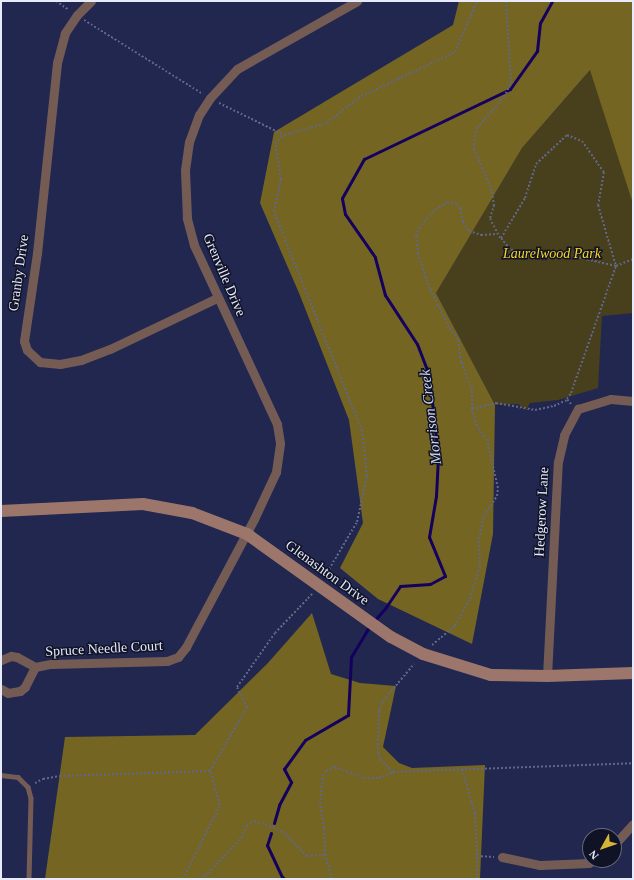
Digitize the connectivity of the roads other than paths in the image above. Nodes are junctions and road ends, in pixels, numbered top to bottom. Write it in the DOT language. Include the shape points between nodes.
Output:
graph roads {
  1 [pos="91,1"];
  2 [pos="358,1"];
  3 [pos="218,298"];
  4 [pos="633,401"];
  5 [pos="1,511"];
  6 [pos="247,534"];
  7 [pos="1,660"];
  8 [pos="35,668"];
  9 [pos="633,673"];
  10 [pos="547,676"];
  11 [pos="1,689"];
  12 [pos="1,775"];
  13 [pos="633,824"];
  14 [pos="622,836"];
  15 [pos="502,857"];
  16 [pos="582,863"];
  17 [pos="29,879"];
  1 -- 3 [label="street, Granby Drive" via="77,15 65,33 57,63 37,253 24,341 27,350 40,362 60,364 81,360 110,350"];
  2 -- 3 [label="street, Grenville Drive" via="248,61 210,98 199,115 189,142 185,170 187,218 194,245"];
  3 -- 6 [label="street, Grenville Drive" via="277,424 280,443 276,472"];
  4 -- 10 [label="street, Hedgerow Lane" via="611,399 578,409 564,435 558,462"];
  5 -- 6 [label="street, Glenashton Drive" via="143,504 192,513"];
  6 -- 8 [label="street, Spruce Needle Court" via="186,647 178,657 167,661 50,664"];
  6 -- 10 [label="street, Glenashton Drive" via="390,637 422,654 491,675"];
  7 -- 8 [label="street, Spruce Needle Court" via="11,656 17,657"];
  8 -- 11 [label="street, Spruce Needle Court" via="25,687 8,693"];
  9 -- 10 [label="street, Glenashton Drive"];
  12 -- 17 [label="lane" via="18,777 28,787 31,798"];
  13 -- 14 [label="street"];
  15 -- 16 [label="street" via="540,865"];
}
